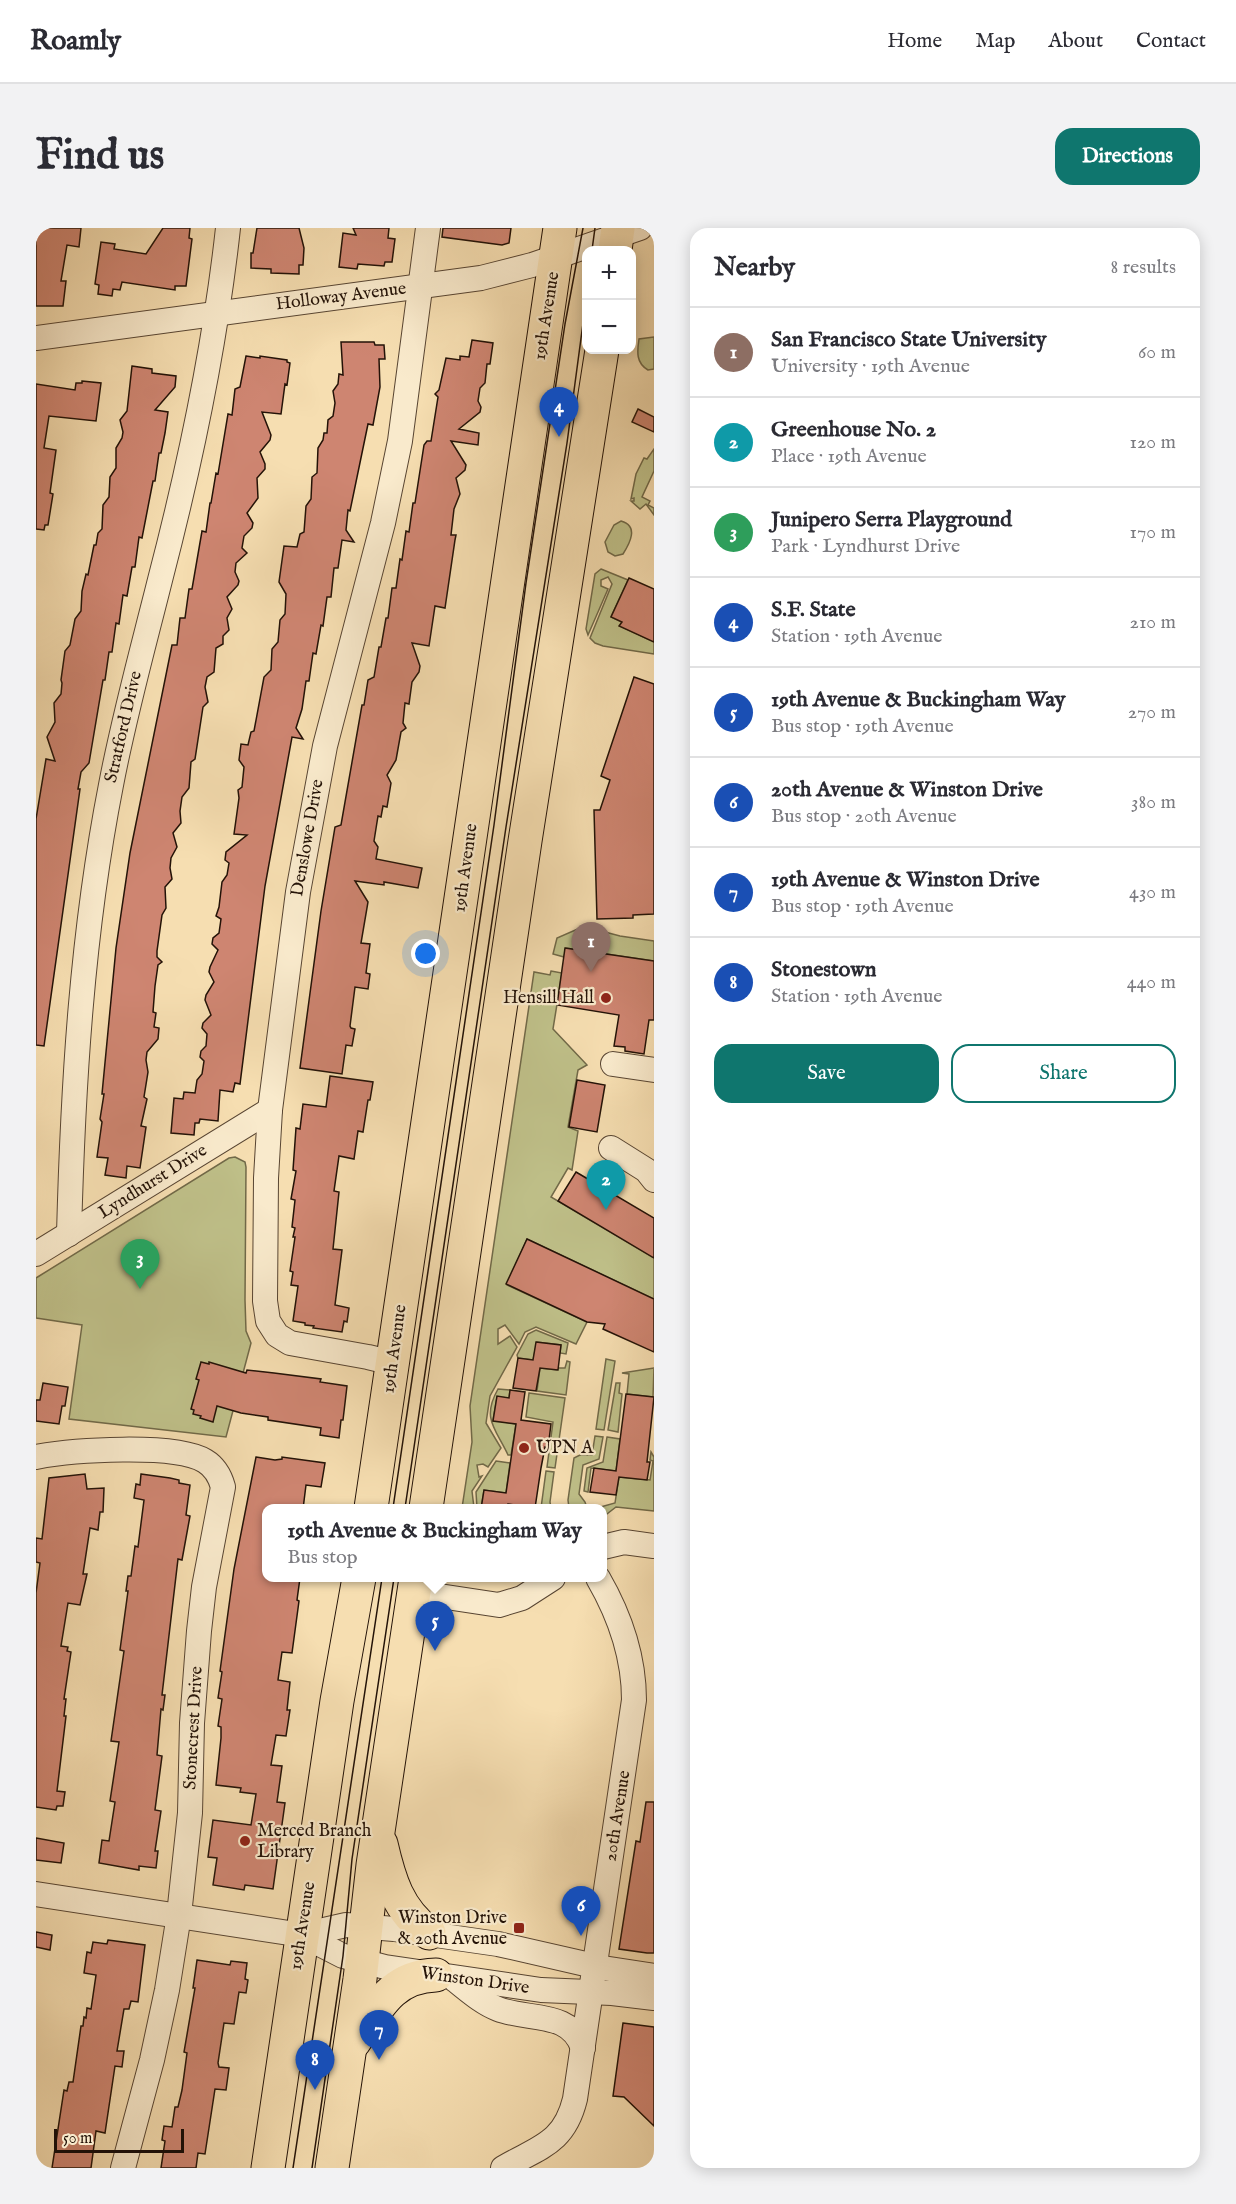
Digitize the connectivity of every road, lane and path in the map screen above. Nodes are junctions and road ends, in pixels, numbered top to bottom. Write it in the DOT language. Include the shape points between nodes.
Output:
graph roads {
  1 [pos="228,228"];
  2 [pos="428,228"];
  3 [pos="654,236"];
  4 [pos="620,241"];
  5 [pos="564,254"];
  6 [pos="419,294"];
  7 [pos="216,321"];
  8 [pos="36,338"];
  9 [pos="36,353"];
  10 [pos="601,354"];
  11 [pos="613,1064"];
  12 [pos="654,1070"];
  13 [pos="270,1110"];
  14 [pos="611,1148"];
  15 [pos="654,1180"];
  16 [pos="69,1234"];
  17 [pos="36,1254"];
  18 [pos="393,1363"];
  19 [pos="36,1457"];
  20 [pos="372,1504"];
  21 [pos="427,1504"];
  22 [pos="607,1546"];
  23 [pos="654,1546"];
  24 [pos="358,1582"];
  25 [pos="547,1582"];
  26 [pos="600,1582"];
  27 [pos="414,1585"];
  28 [pos="379,1827"];
  29 [pos="36,1894"];
  30 [pos="179,1915"];
  31 [pos="365,1926"];
  32 [pos="429,1933"];
  33 [pos="302,1935"];
  34 [pos="362,1961"];
  35 [pos="595,1966"];
  36 [pos="443,1976"];
  37 [pos="654,1976"];
  38 [pos="591,1992"];
  39 [pos="654,1998"];
  40 [pos="350,2048"];
  41 [pos="583,2048"];
  42 [pos="123,2168"];
  43 [pos="268,2168"];
  44 [pos="332,2168"];
  45 [pos="503,2168"];
  1 -- 7 [label="street, Stratford Drive"];
  2 -- 6 [label="street, Denslowe Drive"];
  3 -- 4 [label="street, Holloway Avenue"];
  4 -- 5 [label="street, Holloway Avenue"];
  5 -- 6 [label="street, Holloway Avenue"];
  5 -- 18 [label="highway, 19th Avenue"];
  6 -- 7 [label="street, Holloway Avenue"];
  6 -- 13 [label="street, Denslowe Drive" via="400,441 383,524 325,746 310,825"];
  7 -- 8 [label="street, Holloway Avenue"];
  7 -- 9 [label="street, Holloway Avenue"];
  7 -- 16 [label="street, Stratford Drive" via="182,489 118,752 98,862 79,1014"];
  10 -- 21 [label="highway"];
  11 -- 12 [label="street"];
  13 -- 16 [label="street, Lyndhurst Drive"];
  13 -- 18 [label="street, Denslowe Drive" via="265,1241 268,1322 277,1335 290,1343"];
  14 -- 15 [label="street" via="646,1170"];
  16 -- 17 [label="street, Lyndhurst Drive"];
  18 -- 20 [label="highway, 19th Avenue"];
  19 -- 30 [label="street, Stonecrest Drive" via="98,1450 183,1453 205,1461 220,1477 223,1487 199,1631 190,1814"];
  22 -- 23 [label="street" via="624,1542"];
  24 -- 33 [label="highway, 19th Avenue"];
  25 -- 27 [label="street" via="522,1598 499,1605"];
  26 -- 35 [label="street, 20th Avenue" via="624,1634 634,1701"];
  27 -- 28 [label="highway"];
  28 -- 31 [label="highway"];
  28 -- 32 [label="highway" via="396,1896 411,1918"];
  29 -- 30 [label="street, Winston Drive"];
  30 -- 33 [label="street, Winston Drive"];
  30 -- 42 [label="street, Stonecrest Drive" via="152,2060"];
  31 -- 32 [label="street, Winston Drive"];
  31 -- 33 [label="street, Winston Drive" via="338,1926"];
  31 -- 34 [label="highway"];
  32 -- 35 [label="street, Winston Drive" via="506,1945"];
  33 -- 34 [label="street, Winston Drive"];
  33 -- 43 [label="highway, 19th Avenue"];
  34 -- 36 [label="street, Winston Drive"];
  34 -- 40 [label="highway"];
  35 -- 37 [label="street, Winston Drive"];
  35 -- 38 [label="street, 20th Avenue"];
  36 -- 38 [label="street, Winston Drive" via="541,1990"];
  36 -- 40 [label="highway" via="413,1978 395,1988"];
  36 -- 41 [label="street" via="495,2008 564,2024"];
  38 -- 39 [label="street, Winston Drive"];
  38 -- 41 [label="street, 20th Avenue"];
  40 -- 44 [label="highway"];
  41 -- 45 [label="street, 20th Avenue" via="575,2100 565,2127 550,2142"];
}
